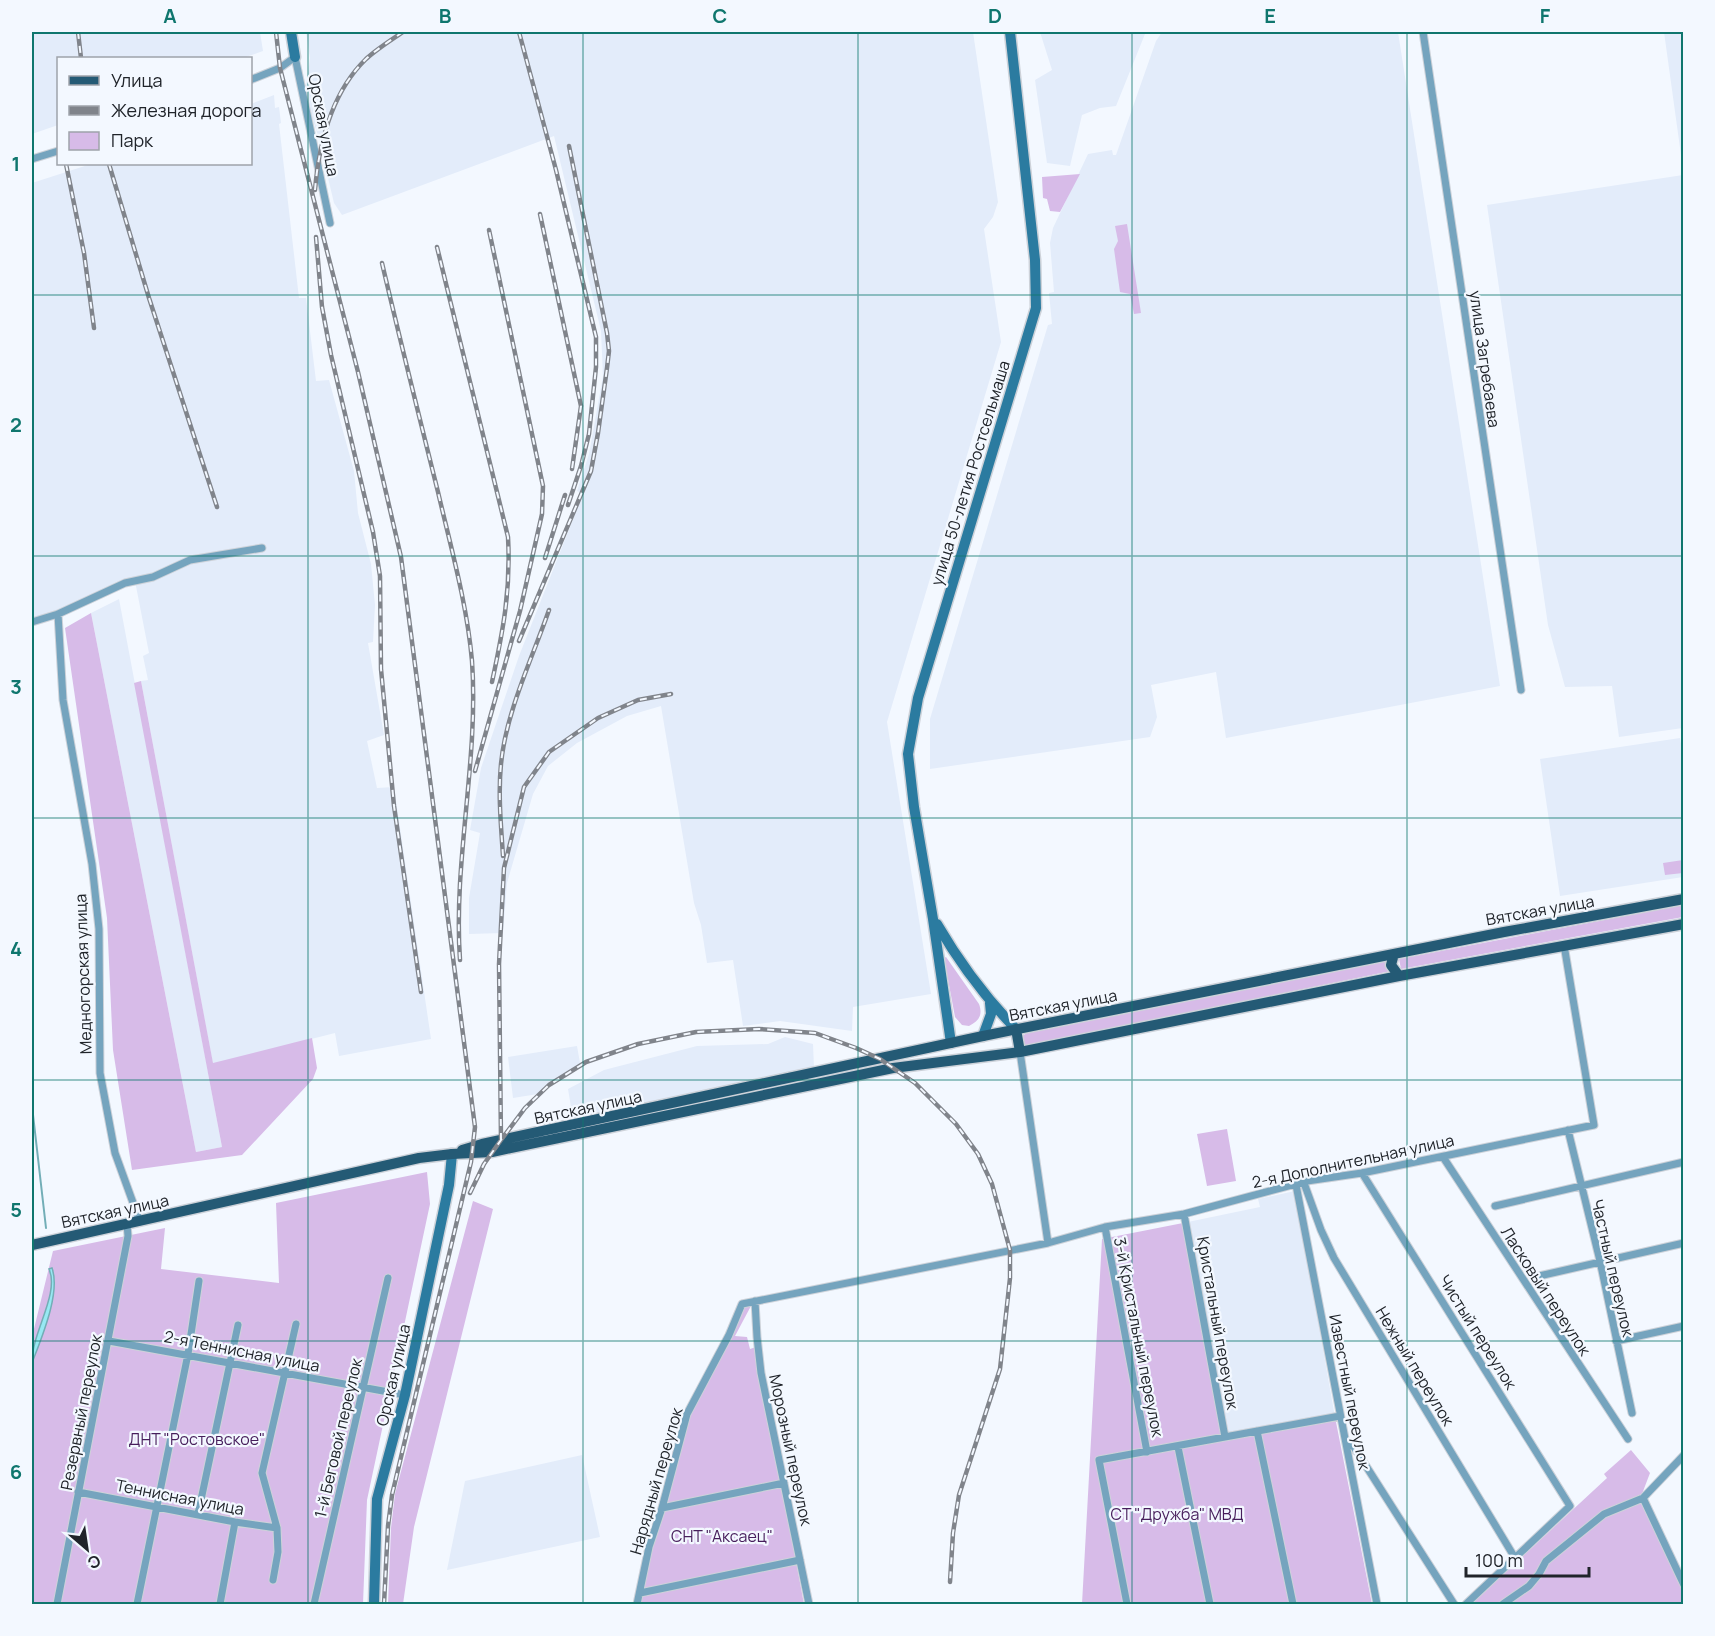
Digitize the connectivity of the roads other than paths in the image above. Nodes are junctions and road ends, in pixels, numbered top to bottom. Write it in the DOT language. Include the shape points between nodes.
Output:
graph roads {
  1 [pos="291,32"];
  2 [pos="1010,32"];
  3 [pos="1423,32"];
  4 [pos="295,57"];
  5 [pos="252,79"];
  6 [pos="57,151"];
  7 [pos="32,159"];
  8 [pos="330,223"];
  9 [pos="262,548"];
  10 [pos="57,614"];
  11 [pos="32,622"];
  12 [pos="1521,690"];
  13 [pos="1683,899"];
  14 [pos="933,919"];
  15 [pos="1683,924"];
  16 [pos="1564,945"];
  17 [pos="1394,954"];
  18 [pos="1400,976"];
  19 [pos="990,1003"];
  20 [pos="1016,1029"];
  21 [pos="983,1036"];
  22 [pos="951,1043"];
  23 [pos="1020,1052"];
  24 [pos="973,1059"];
  25 [pos="954,1062"];
  26 [pos="1568,1130"];
  27 [pos="452,1154"];
  28 [pos="1443,1157"];
  29 [pos="1683,1161"];
  30 [pos="1362,1173"];
  31 [pos="1300,1184"];
  32 [pos="1580,1185"];
  33 [pos="1495,1206"];
  34 [pos="1185,1214"];
  35 [pos="140,1222"];
  36 [pos="127,1224"];
  37 [pos="1105,1227"];
  38 [pos="1048,1243"];
  39 [pos="1683,1243"];
  40 [pos="32,1245"];
  41 [pos="1600,1262"];
  42 [pos="1539,1276"];
  43 [pos="388,1278"];
  44 [pos="200,1281"];
  45 [pos="756,1301"];
  46 [pos="742,1304"];
  47 [pos="296,1324"];
  48 [pos="238,1325"];
  49 [pos="1683,1326"];
  50 [pos="109,1341"];
  51 [pos="1616,1341"];
  52 [pos="188,1354"];
  53 [pos="230,1363"];
  54 [pos="285,1373"];
  55 [pos="363,1388"];
  56 [pos="405,1395"];
  57 [pos="1632,1413"];
  58 [pos="1340,1416"];
  59 [pos="1257,1431"];
  60 [pos="1226,1437"];
  61 [pos="1628,1439"];
  62 [pos="1346,1443"];
  63 [pos="1178,1447"];
  64 [pos="1147,1452"];
  65 [pos="1683,1455"];
  66 [pos="784,1483"];
  67 [pos="78,1492"];
  68 [pos="1643,1498"];
  69 [pos="156,1506"];
  70 [pos="662,1508"];
  71 [pos="198,1514"];
  72 [pos="235,1522"];
  73 [pos="278,1528"];
  74 [pos="1515,1558"];
  75 [pos="800,1560"];
  76 [pos="273,1581"];
  77 [pos="1683,1585"];
  78 [pos="640,1593"];
  79 [pos="57,1605"];
  80 [pos="137,1605"];
  81 [pos="220,1605"];
  82 [pos="314,1605"];
  83 [pos="374,1605"];
  84 [pos="637,1605"];
  85 [pos="809,1605"];
  86 [pos="1127,1605"];
  87 [pos="1210,1605"];
  88 [pos="1293,1605"];
  89 [pos="1377,1605"];
  90 [pos="1454,1605"];
  91 [pos="1466,1605"];
  92 [pos="1503,1605"];
  1 -- 4 [label="main road, Орская улица"];
  2 -- 14 [label="main road, улица 50-летия Ростсельмаша" via="1035,261 1036,308 911,728 909,765"];
  3 -- 12 [label="street, улица Загребаева"];
  4 -- 5 [label="street"];
  4 -- 8 [label="street, Орская улица"];
  6 -- 7 [label="street"];
  9 -- 10 [label="street" via="190,560 153,577 125,583"];
  10 -- 11 [label="street"];
  10 -- 35 [label="street, Медногорская улица" via="63,700 92,864 99,929 100,1073 115,1153"];
  13 -- 17 [label="main road, Вятская улица"];
  14 -- 19 [label="main road"];
  14 -- 22 [label="main road, улица 50-летия Ростсельмаша"];
  15 -- 16 [label="main road, Вятская улица"];
  16 -- 18 [label="main road, Вятская улица"];
  16 -- 26 [label="street, 2-я Дополнительная улица" via="1594,1125"];
  17 -- 18 [label="main road" via="1391,965"];
  17 -- 20 [label="main road, Вятская улица"];
  18 -- 23 [label="main road, Вятская улица"];
  19 -- 20 [label="main road"];
  19 -- 21 [label="main road" via="991,1014"];
  20 -- 21 [label="main road, Вятская улица"];
  20 -- 23 [label="main road"];
  21 -- 22 [label="main road, Вятская улица"];
  21 -- 24 [label="main road"];
  22 -- 25 [label="main road"];
  22 -- 27 [label="main road, Вятская улица" via="483,1144"];
  23 -- 24 [label="main road, Вятская улица"];
  23 -- 38 [label="street"];
  24 -- 25 [label="main road, Вятская улица"];
  25 -- 27 [label="main road, Вятская улица" via="893,1068 492,1152"];
  26 -- 28 [label="street, 2-я Дополнительная улица"];
  26 -- 32 [label="street, Частный переулок"];
  27 -- 35 [label="main road, Вятская улица" via="390,1164"];
  27 -- 56 [label="main road, Орская улица"];
  28 -- 30 [label="street, 2-я Дополнительная улица"];
  28 -- 61 [label="street, Ласковый переулок"];
  29 -- 32 [label="street"];
  30 -- 31 [label="street, 2-я Дополнительная улица"];
  30 -- 74 [label="street, Чистый переулок" via="1570,1506"];
  31 -- 34 [label="street, 2-я Дополнительная улица"];
  31 -- 58 [label="street, Известный переулок"];
  31 -- 74 [label="street, Нежный переулок" via="1334,1257"];
  32 -- 33 [label="street"];
  32 -- 41 [label="street, Частный переулок"];
  34 -- 37 [label="street, 2-я Дополнительная улица"];
  34 -- 60 [label="street, Кристальный переулок"];
  35 -- 36 [label="main road, Вятская улица"];
  36 -- 40 [label="main road, Вятская улица"];
  36 -- 50 [label="street, Резервный переулок"];
  37 -- 38 [label="street, 2-я Дополнительная улица"];
  37 -- 64 [label="street, 3-й Кристальный переулок"];
  38 -- 45 [label="street, 2-я Дополнительная улица"];
  39 -- 41 [label="street"];
  41 -- 42 [label="street"];
  41 -- 51 [label="street, Частный переулок"];
  43 -- 55 [label="street, 1-й Беговой переулок"];
  44 -- 52 [label="street"];
  45 -- 46 [label="street, 2-я Дополнительная улица"];
  45 -- 66 [label="street, Морозный переулок" via="761,1373"];
  46 -- 70 [label="street, Нарядный переулок" via="687,1414"];
  47 -- 54 [label="street"];
  48 -- 53 [label="street"];
  49 -- 51 [label="street"];
  50 -- 52 [label="street, 2-я Теннисная улица"];
  50 -- 67 [label="street, Резервный переулок"];
  51 -- 57 [label="street, Частный переулок"];
  52 -- 53 [label="street, 2-я Теннисная улица"];
  52 -- 69 [label="street"];
  53 -- 54 [label="street, 2-я Теннисная улица"];
  53 -- 71 [label="street"];
  54 -- 55 [label="street, 2-я Теннисная улица"];
  54 -- 73 [label="street" via="262,1473"];
  55 -- 56 [label="street, 2-я Теннисная улица"];
  55 -- 82 [label="street, 1-й Беговой переулок"];
  56 -- 83 [label="main road, Орская улица" via="377,1499"];
  58 -- 59 [label="street"];
  58 -- 62 [label="street, Известный переулок"];
  59 -- 60 [label="street"];
  59 -- 88 [label="street"];
  60 -- 63 [label="street"];
  62 -- 89 [label="street, Известный переулок"];
  62 -- 90 [label="street" via="1352,1444"];
  63 -- 64 [label="street"];
  63 -- 87 [label="street"];
  64 -- 86 [label="street" via="1099,1460"];
  65 -- 68 [label="street"];
  66 -- 70 [label="street"];
  66 -- 75 [label="street, Морозный переулок"];
  67 -- 69 [label="street, Теннисная улица"];
  67 -- 79 [label="street, Резервный переулок"];
  68 -- 77 [label="street"];
  68 -- 92 [label="street" via="1604,1514 1546,1561 1529,1586"];
  69 -- 71 [label="street, Теннисная улица"];
  69 -- 80 [label="street"];
  70 -- 78 [label="street, Нарядный переулок"];
  71 -- 72 [label="street, Теннисная улица"];
  72 -- 73 [label="street, Теннисная улица"];
  72 -- 81 [label="street"];
  73 -- 76 [label="street"];
  74 -- 91 [label="street"];
  75 -- 78 [label="street"];
  75 -- 85 [label="street, Морозный переулок"];
  78 -- 84 [label="street, Нарядный переулок"];
}
